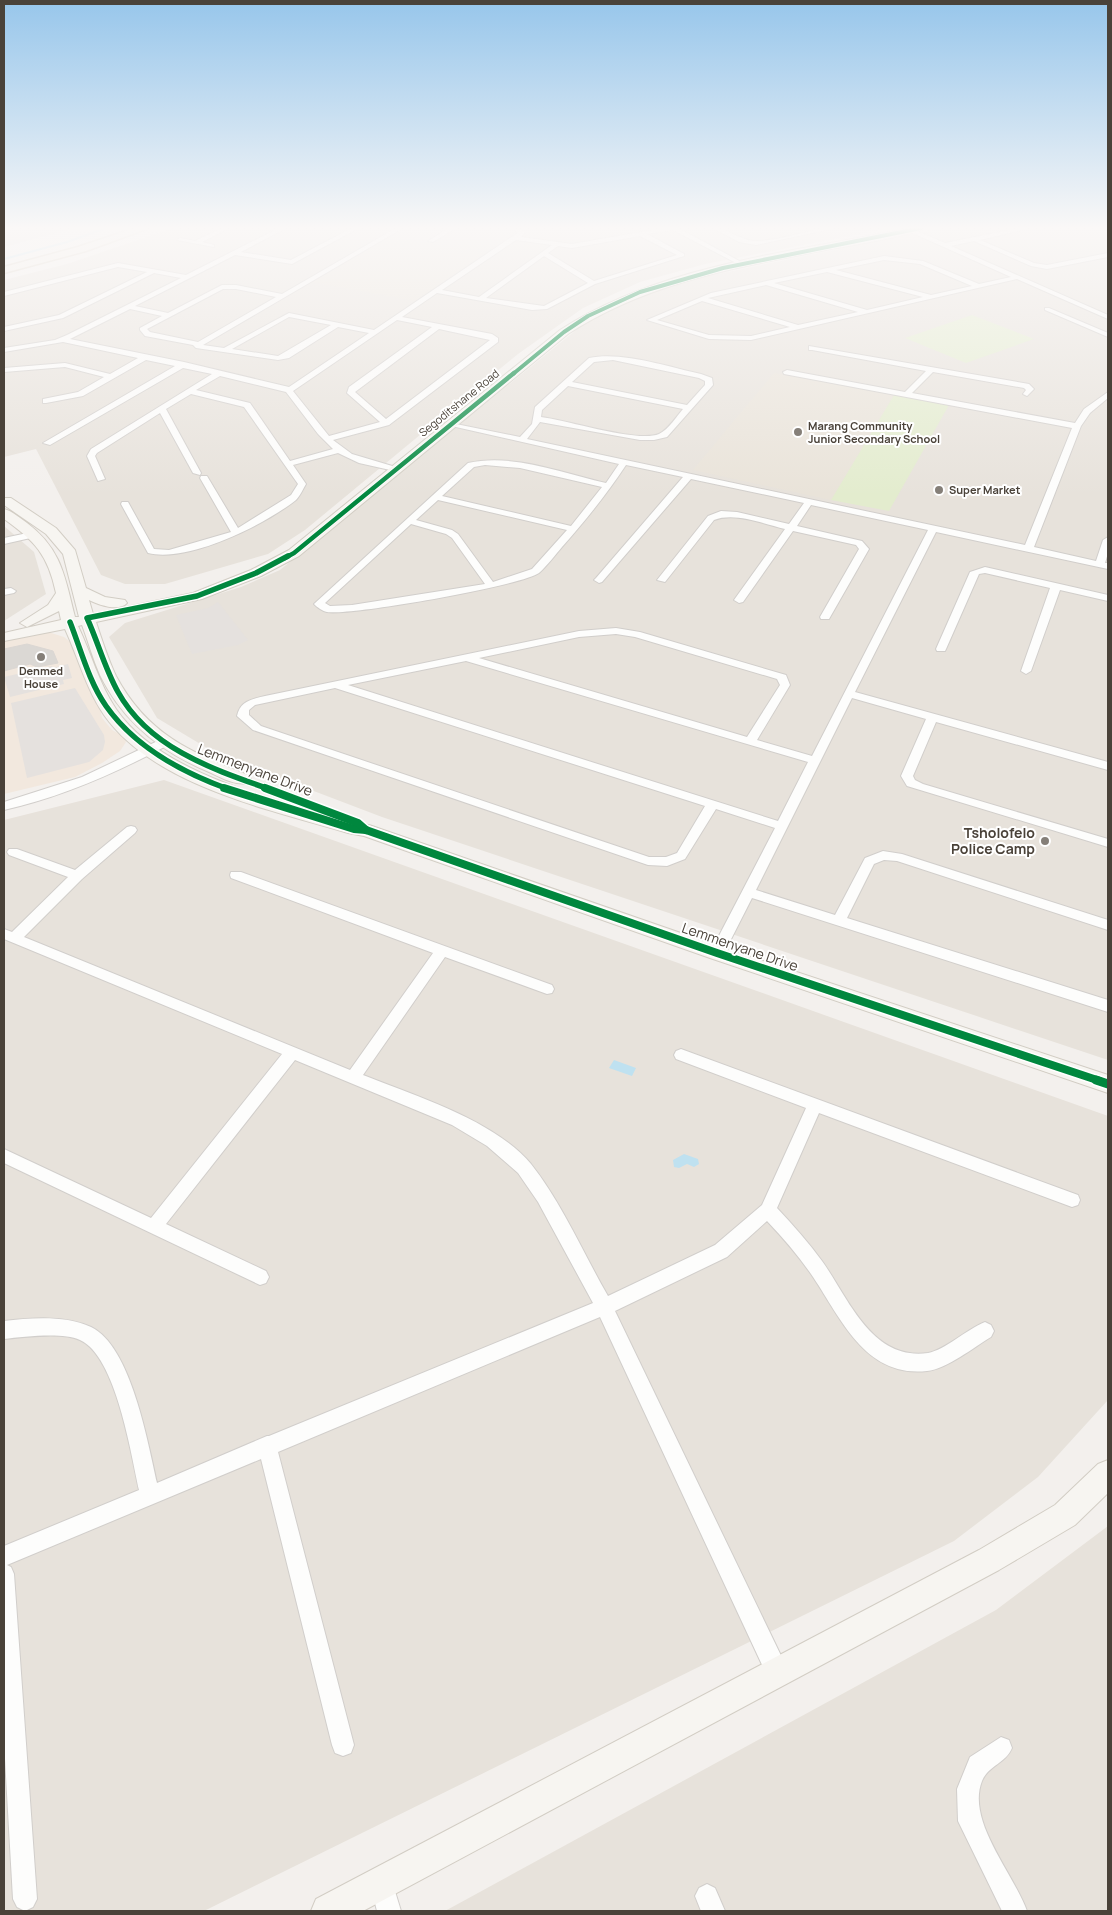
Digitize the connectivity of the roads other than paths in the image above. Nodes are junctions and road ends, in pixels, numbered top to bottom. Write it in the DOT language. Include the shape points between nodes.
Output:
graph roads {
  1 [pos="55,317"];
  2 [pos="108,317"];
  3 [pos="164,317"];
  4 [pos="245,317"];
  5 [pos="282,317"];
  6 [pos="303,317"];
  7 [pos="586,317"];
  8 [pos="656,317"];
  9 [pos="765,317"];
  10 [pos="842,317"];
  11 [pos="1063,317"];
  12 [pos="396,318"];
  13 [pos="338,324"];
  14 [pos="438,326"];
  15 [pos="797,327"];
  16 [pos="4,329"];
  17 [pos="375,332"];
  18 [pos="1108,335"];
  19 [pos="63,340"];
  20 [pos="198,344"];
  21 [pos="812,348"];
  22 [pos="4,350"];
  23 [pos="225,350"];
  24 [pos="148,356"];
  25 [pos="184,364"];
  26 [pos="4,370"];
  27 [pos="930,370"];
  28 [pos="220,372"];
  29 [pos="786,372"];
  30 [pos="112,377"];
  31 [pos="567,384"];
  32 [pos="290,390"];
  33 [pos="189,391"];
  34 [pos="907,394"];
  35 [pos="1027,394"];
  36 [pos="1108,394"];
  37 [pos="1098,400"];
  38 [pos="46,401"];
  39 [pos="1108,402"];
  40 [pos="687,407"];
  41 [pos="162,408"];
  42 [pos="538,419"];
  43 [pos="386,423"];
  44 [pos="451,425"];
  45 [pos="1077,426"];
  46 [pos="328,439"];
  47 [pos="522,440"];
  48 [pos="47,443"];
  49 [pos="340,450"];
  50 [pos="625,461"];
  51 [pos="288,464"];
  52 [pos="396,470"];
  53 [pos="690,475"];
  54 [pos="101,479"];
  55 [pos="609,486"];
  56 [pos="435,497"];
  57 [pos="4,500"];
  58 [pos="809,502"];
  59 [pos="125,504"];
  60 [pos="4,513"];
  61 [pos="409,521"];
  62 [pos="791,527"];
  63 [pos="574,529"];
  64 [pos="933,529"];
  65 [pos="236,532"];
  66 [pos="32,535"];
  67 [pos="1108,540"];
  68 [pos="4,541"];
  69 [pos="1028,550"];
  70 [pos="1104,565"];
  71 [pos="599,580"];
  72 [pos="662,580"];
  73 [pos="491,586"];
  74 [pos="1056,586"];
  75 [pos="78,590"];
  76 [pos="63,593"];
  77 [pos="1108,598"];
  78 [pos="739,600"];
  79 [pos="121,608"];
  80 [pos="86,614"];
  81 [pos="824,617"];
  82 [pos="69,618"];
  83 [pos="28,627"];
  84 [pos="4,628"];
  85 [pos="4,637"];
  86 [pos="96,638"];
  87 [pos="80,646"];
  88 [pos="941,649"];
  89 [pos="468,657"];
  90 [pos="1026,671"];
  91 [pos="336,685"];
  92 [pos="849,694"];
  93 [pos="932,717"];
  94 [pos="164,742"];
  95 [pos="750,742"];
  96 [pos="149,751"];
  97 [pos="814,760"];
  98 [pos="1108,766"];
  99 [pos="4,806"];
  100 [pos="712,806"];
  101 [pos="782,826"];
  102 [pos="131,830"];
  103 [pos="366,830"];
  104 [pos="1108,843"];
  105 [pos="13,852"];
  106 [pos="236,875"];
  107 [pos="77,876"];
  108 [pos="748,892"];
  109 [pos="839,921"];
  110 [pos="1108,925"];
  111 [pos="9,936"];
  112 [pos="442,951"];
  113 [pos="717,953"];
  114 [pos="547,989"];
  115 [pos="1108,1006"];
  116 [pos="292,1052"];
  117 [pos="681,1055"];
  118 [pos="353,1078"];
  119 [pos="1108,1084"];
  120 [pos="815,1104"];
  121 [pos="4,1156"];
  122 [pos="1072,1200"];
  123 [pos="768,1210"];
  124 [pos="154,1227"];
  125 [pos="260,1277"];
  126 [pos="604,1307"];
  127 [pos="4,1330"];
  128 [pos="985,1331"];
  129 [pos="267,1445"];
  130 [pos="1108,1474"];
  131 [pos="150,1495"];
  132 [pos="4,1556"];
  133 [pos="4,1574"];
  134 [pos="778,1674"];
  135 [pos="343,1745"];
  136 [pos="1001,1748"];
  137 [pos="386,1897"];
  138 [pos="25,1899"];
  139 [pos="328,1911"];
  140 [pos="1015,1911"];
  1 -- 16 [label="street"];
  2 -- 19 [label="street"];
  3 -- 20 [label="street" via="142,329 148,334"];
  4 -- 20 [label="street"];
  5 -- 23 [label="street"];
  6 -- 13 [label="street"];
  7 -- 44 [label="street, Segoditshane Road"];
  8 -- 15 [label="street" via="650,320 692,334 729,339 751,338"];
  9 -- 15 [label="street"];
  10 -- 15 [label="street"];
  11 -- 18 [label="street"];
  12 -- 14 [label="street"];
  12 -- 17 [label="street"];
  13 -- 17 [label="street"];
  13 -- 23 [label="street" via="278,358"];
  14 -- 43 [label="street" via="352,389 351,393"];
  14 -- 43 [label="street" via="495,340"];
  17 -- 32 [label="street"];
  19 -- 22 [label="street"];
  19 -- 24 [label="street"];
  20 -- 23 [label="street" via="196,346"];
  21 -- 27 [label="street"];
  24 -- 25 [label="street"];
  24 -- 30 [label="street"];
  25 -- 28 [label="street"];
  25 -- 48 [label="street"];
  26 -- 30 [label="street" via="65,366"];
  27 -- 34 [label="street"];
  27 -- 35 [label="street" via="1026,386 1030,388"];
  28 -- 32 [label="street"];
  28 -- 33 [label="street"];
  29 -- 34 [label="street"];
  30 -- 38 [label="street" via="80,394"];
  31 -- 40 [label="street"];
  31 -- 40 [label="street" via="592,360 603,358 707,378 709,385"];
  31 -- 42 [label="street" via="538,409"];
  32 -- 46 [label="street"];
  33 -- 41 [label="street"];
  33 -- 51 [label="street" via="247,406"];
  34 -- 45 [label="street"];
  36 -- 37 [label="street"];
  37 -- 39 [label="street"];
  37 -- 45 [label="street"];
  40 -- 42 [label="street" via="664,435 656,438"];
  41 -- 54 [label="street" via="94,451 91,456"];
  41 -- 65 [label="street"];
  42 -- 47 [label="street"];
  43 -- 46 [label="street"];
  44 -- 47 [label="street"];
  44 -- 52 [label="street, Segoditshane Road"];
  45 -- 69 [label="street"];
  46 -- 49 [label="street"];
  47 -- 50 [label="street"];
  49 -- 51 [label="street"];
  49 -- 52 [label="street"];
  50 -- 53 [label="street"];
  50 -- 55 [label="street"];
  51 -- 65 [label="street" via="302,484 300,490 294,497"];
  52 -- 79 [label="street, Segoditshane Road" via="296,550 256,573 210,591"];
  53 -- 58 [label="street"];
  53 -- 71 [label="street"];
  55 -- 56 [label="street" via="507,464 479,463 471,465"];
  55 -- 63 [label="street"];
  56 -- 61 [label="street"];
  56 -- 63 [label="street"];
  57 -- 75 [label="street, Lemmenyane Drive" via="42,523 61,540 70,553"];
  58 -- 62 [label="street"];
  58 -- 64 [label="street"];
  59 -- 65 [label="street" via="151,551 169,553"];
  60 -- 66 [label="street, Lemmenyane Drive"];
  61 -- 73 [label="street" via="455,536"];
  61 -- 73 [label="street" via="319,604 339,610"];
  62 -- 72 [label="street" via="737,515 715,516"];
  62 -- 78 [label="street"];
  62 -- 81 [label="street" via="859,543 864,548"];
  63 -- 73 [label="street" via="535,571"];
  64 -- 69 [label="street"];
  64 -- 92 [label="street"];
  66 -- 68 [label="street"];
  66 -- 76 [label="street, Lemmenyane Drive" via="49,553 58,570"];
  67 -- 70 [label="street"];
  69 -- 70 [label="street"];
  74 -- 77 [label="street"];
  74 -- 88 [label="street" via="985,570 975,572"];
  74 -- 90 [label="street"];
  75 -- 79 [label="street"];
  75 -- 80 [label="street, Lemmenyane Drive"];
  76 -- 82 [label="street, Lemmenyane Drive"];
  76 -- 83 [label="street" via="55,608"];
  79 -- 80 [label="street, Segoditshane Road"];
  79 -- 86 [label="street"];
  80 -- 82 [label="street, Segoditshane Road"];
  80 -- 86 [label="street, Lemmenyane Drive"];
  82 -- 83 [label="street, Segoditshane Road"];
  82 -- 87 [label="street, Lemmenyane Drive"];
  83 -- 84 [label="street, Segoditshane Road"];
  83 -- 85 [label="street, Segoditshane Road"];
  83 -- 87 [label="street" via="58,633"];
  86 -- 94 [label="street, Lemmenyane Drive" via="108,675 123,702"];
  87 -- 96 [label="street, Lemmenyane Drive" via="106,705 116,720"];
  89 -- 91 [label="street"];
  89 -- 95 [label="street" via="588,696"];
  89 -- 95 [label="street" via="579,634 616,631 778,675 785,679 785,684"];
  91 -- 100 [label="street"];
  91 -- 100 [label="street" via="251,703 244,709 243,716 257,728 648,861 667,862 681,856"];
  92 -- 93 [label="street"];
  92 -- 97 [label="street"];
  93 -- 98 [label="street"];
  93 -- 104 [label="street" via="907,776 911,783"];
  94 -- 96 [label="street"];
  94 -- 103 [label="street, Lemmenyane Drive" via="188,757 358,823"];
  95 -- 97 [label="street"];
  96 -- 99 [label="street" via="70,787"];
  96 -- 103 [label="street, Lemmenyane Drive" via="199,778 354,830"];
  97 -- 101 [label="street"];
  100 -- 101 [label="street"];
  101 -- 108 [label="street"];
  102 -- 107 [label="street"];
  103 -- 113 [label="street, Lemmenyane Drive"];
  105 -- 107 [label="street"];
  106 -- 112 [label="street"];
  107 -- 111 [label="street"];
  108 -- 109 [label="street"];
  108 -- 113 [label="street"];
  109 -- 110 [label="street" via="870,861 883,855 898,857"];
  109 -- 115 [label="street"];
  111 -- 116 [label="street"];
  112 -- 114 [label="street"];
  112 -- 118 [label="street"];
  113 -- 119 [label="street, Lemmenyane Drive"];
  116 -- 118 [label="street"];
  116 -- 124 [label="street"];
  117 -- 120 [label="street"];
  118 -- 126 [label="street" via="457,1120 493,1141 524,1168 544,1197"];
  120 -- 122 [label="street"];
  120 -- 123 [label="street"];
  121 -- 124 [label="street"];
  123 -- 126 [label="street" via="721,1251"];
  123 -- 128 [label="street" via="822,1275 845,1314 873,1348 899,1359 929,1362"];
  124 -- 125 [label="street"];
  126 -- 129 [label="street"];
  126 -- 134 [label="street"];
  127 -- 131 [label="street" via="36,1327 87,1334 106,1349 123,1385"];
  129 -- 131 [label="street"];
  129 -- 135 [label="street"];
  130 -- 134 [label="street" via="1065,1515 989,1560"];
  131 -- 132 [label="street"];
  133 -- 138 [label="street"];
  134 -- 137 [label="street"];
  136 -- 140 [label="street" via="978,1765 972,1776 968,1789 969,1821"];
  137 -- 139 [label="street"];
}
